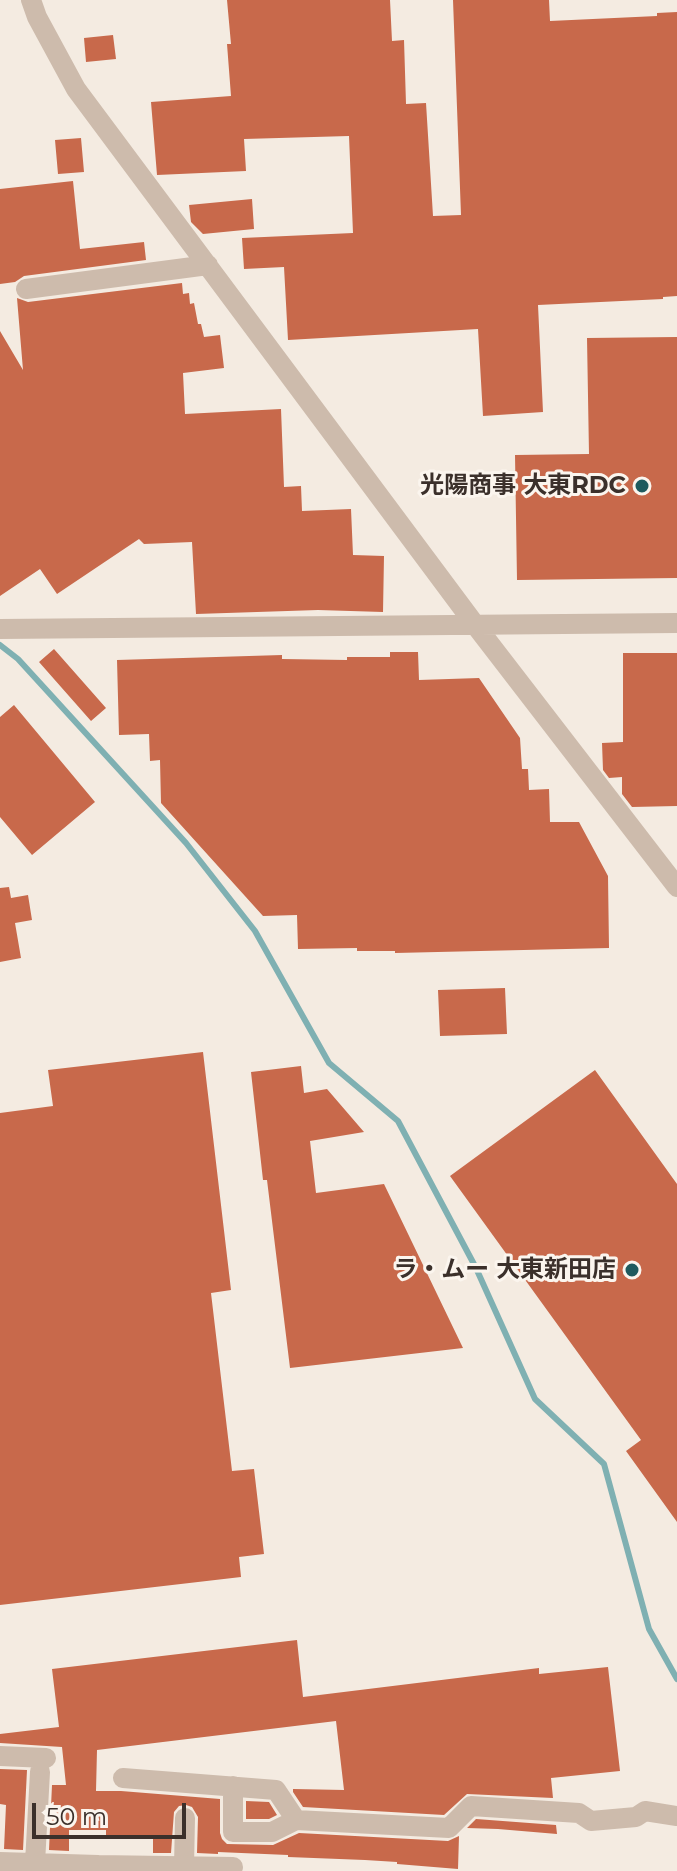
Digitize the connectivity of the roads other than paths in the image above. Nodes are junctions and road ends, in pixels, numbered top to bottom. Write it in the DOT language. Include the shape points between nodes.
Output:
graph roads {
  1 [pos="31,0"];
  2 [pos="208,265"];
  3 [pos="26,289"];
  4 [pos="677,623"];
  5 [pos="476,626"];
  6 [pos="0,629"];
  7 [pos="677,887"];
  8 [pos="0,1756"];
  9 [pos="123,1778"];
  10 [pos="233,1786"];
  11 [pos="677,1816"];
  12 [pos="185,1818"];
  13 [pos="296,1820"];
  14 [pos="0,1862"];
  15 [pos="35,1863"];
  16 [pos="184,1867"];
  17 [pos="233,1867"];
  18 [pos="100,1868"];
  1 -- 2 [label="street" via="76,89"];
  2 -- 3 [label="street"];
  2 -- 5 [label="street"];
  4 -- 5 [label="street"];
  5 -- 6 [label="street"];
  5 -- 7 [label="street"];
  8 -- 15 [label="street" via="43,1765"];
  9 -- 10 [label="street"];
  10 -- 13 [label="street" via="276,1790"];
  10 -- 13 [label="street" via="233,1832 272,1832"];
  11 -- 13 [label="street" via="645,1811 636,1817 591,1821 579,1813 471,1806 449,1828"];
  12 -- 16 [label="street"];
  14 -- 15 [label="street"];
  15 -- 18 [label="street"];
  16 -- 17 [label="street"];
  16 -- 18 [label="street"];
}
